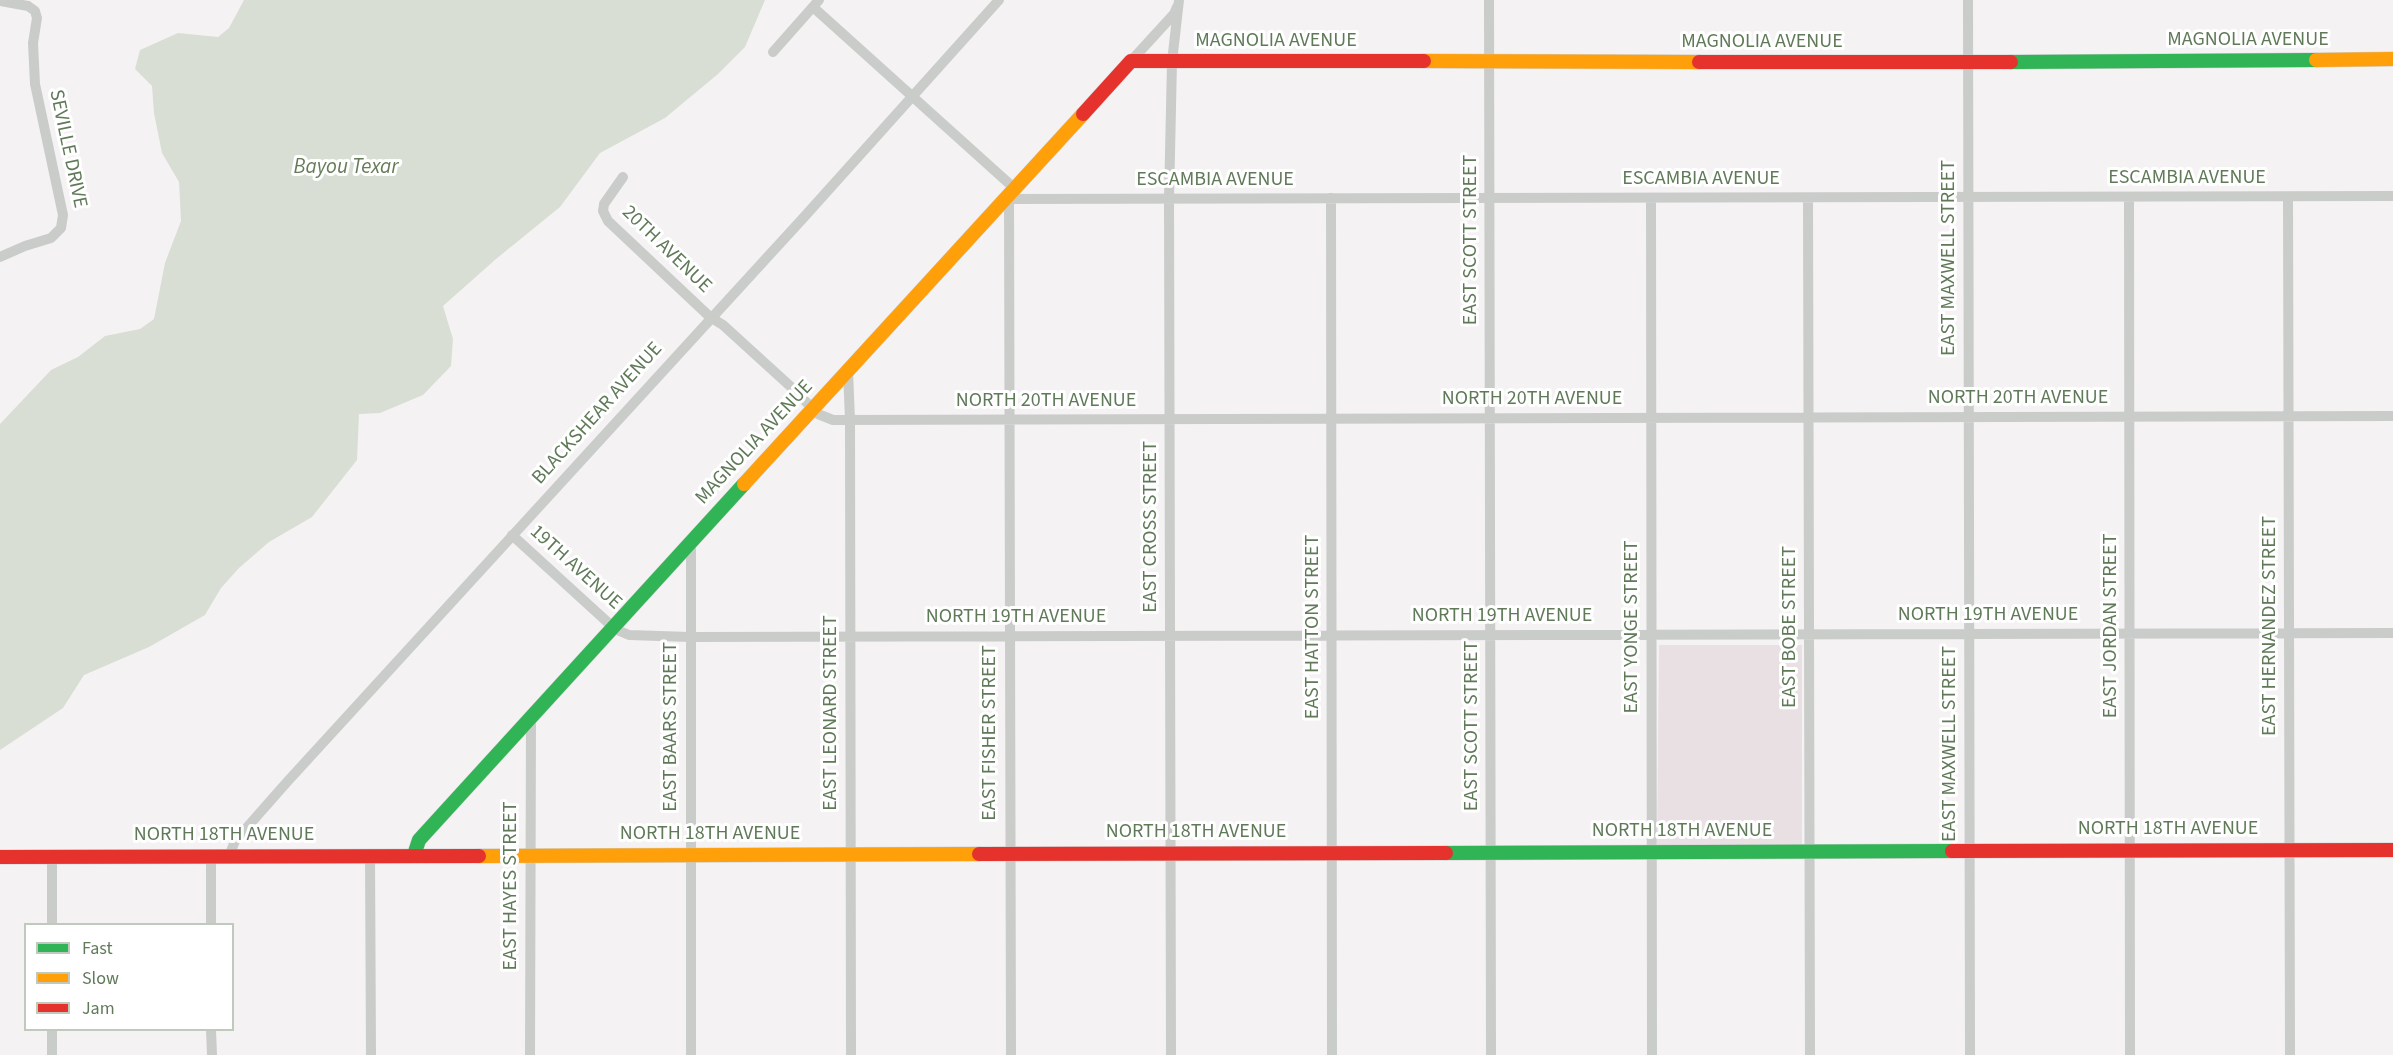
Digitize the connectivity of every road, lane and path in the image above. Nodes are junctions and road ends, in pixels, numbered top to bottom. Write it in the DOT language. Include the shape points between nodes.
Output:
graph roads {
  1 [pos="999,0"];
  2 [pos="1179,0"];
  3 [pos="1489,0"];
  4 [pos="1968,0"];
  5 [pos="0,2"];
  6 [pos="816,3"];
  7 [pos="773,52"];
  8 [pos="2393,59"];
  9 [pos="1131,61"];
  10 [pos="1172,62"];
  11 [pos="1489,62"];
  12 [pos="1968,62"];
  13 [pos="912,97"];
  14 [pos="623,177"];
  15 [pos="1010,195"];
  16 [pos="2393,196"];
  17 [pos="2129,197"];
  18 [pos="2288,197"];
  19 [pos="1332,198"];
  20 [pos="1490,198"];
  21 [pos="1651,198"];
  22 [pos="1808,198"];
  23 [pos="1968,198"];
  24 [pos="1169,199"];
  25 [pos="0,257"];
  26 [pos="710,317"];
  27 [pos="848,371"];
  28 [pos="812,409"];
  29 [pos="1808,416"];
  30 [pos="2130,416"];
  31 [pos="2289,416"];
  32 [pos="2393,416"];
  33 [pos="1651,417"];
  34 [pos="1968,417"];
  35 [pos="1490,418"];
  36 [pos="1169,419"];
  37 [pos="1332,419"];
  38 [pos="850,420"];
  39 [pos="1009,420"];
  40 [pos="512,535"];
  41 [pos="691,542"];
  42 [pos="613,627"];
  43 [pos="1969,633"];
  44 [pos="2130,633"];
  45 [pos="2289,633"];
  46 [pos="2393,633"];
  47 [pos="1651,634"];
  48 [pos="1809,634"];
  49 [pos="1332,635"];
  50 [pos="1491,635"];
  51 [pos="1009,636"];
  52 [pos="1170,636"];
  53 [pos="690,637"];
  54 [pos="850,637"];
  55 [pos="531,717"];
  56 [pos="1809,850"];
  57 [pos="1970,850"];
  58 [pos="2130,850"];
  59 [pos="2290,850"];
  60 [pos="2393,850"];
  61 [pos="1652,851"];
  62 [pos="1171,852"];
  63 [pos="1332,852"];
  64 [pos="1491,852"];
  65 [pos="1009,853"];
  66 [pos="691,854"];
  67 [pos="851,854"];
  68 [pos="370,855"];
  69 [pos="414,855"];
  70 [pos="530,855"];
  71 [pos="52,856"];
  72 [pos="211,856"];
  73 [pos="229,856"];
  74 [pos="0,857"];
  75 [pos="52,923"];
  76 [pos="211,923"];
  77 [pos="52,1031"];
  78 [pos="212,1031"];
  79 [pos="52,1055"];
  80 [pos="212,1055"];
  81 [pos="371,1055"];
  82 [pos="530,1055"];
  83 [pos="691,1055"];
  84 [pos="851,1055"];
  85 [pos="1011,1055"];
  86 [pos="1171,1055"];
  87 [pos="1332,1055"];
  88 [pos="1491,1055"];
  89 [pos="1652,1055"];
  90 [pos="1810,1055"];
  91 [pos="1970,1055"];
  92 [pos="2130,1055"];
  93 [pos="2290,1055"];
  1 -- 13 [label="street, BLACKSHEAR AVENUE"];
  2 -- 9 [label="street, MAGNOLIA AVENUE" via="1174,14"];
  2 -- 10 [label="street, EAST CROSS STREET"];
  3 -- 11 [label="street, EAST SCOTT STREET"];
  4 -- 12 [label="street, EAST MAXWELL STREET"];
  5 -- 25 [label="street, SEVILLE DRIVE" via="25,5 33,9 37,18 35,84 63,222 51,238"];
  6 -- 7 [label="street"];
  6 -- 13 [label="street"];
  8 -- 12 [label="street, MAGNOLIA AVENUE"];
  9 -- 10 [label="street, MAGNOLIA AVENUE"];
  9 -- 15 [label="street, MAGNOLIA AVENUE"];
  10 -- 11 [label="street, MAGNOLIA AVENUE"];
  10 -- 24 [label="street, EAST CROSS STREET"];
  11 -- 12 [label="street, MAGNOLIA AVENUE"];
  11 -- 20 [label="street, EAST SCOTT STREET"];
  12 -- 23 [label="street, EAST MAXWELL STREET"];
  13 -- 15 [label="street"];
  13 -- 26 [label="street, BLACKSHEAR AVENUE"];
  14 -- 26 [label="street, 20TH AVENUE" via="604,204 608,221"];
  15 -- 24 [label="street, ESCAMBIA AVENUE"];
  15 -- 27 [label="street, MAGNOLIA AVENUE"];
  15 -- 39 [label="street, EAST FISHER STREET"];
  16 -- 18 [label="street, ESCAMBIA AVENUE"];
  17 -- 18 [label="street, ESCAMBIA AVENUE"];
  17 -- 23 [label="street, ESCAMBIA AVENUE"];
  17 -- 30 [label="street, EAST JORDAN STREET"];
  18 -- 31 [label="street, EAST HERNANDEZ STREET"];
  19 -- 20 [label="street, ESCAMBIA AVENUE"];
  19 -- 24 [label="street, ESCAMBIA AVENUE"];
  19 -- 37 [label="street, EAST HATTON STREET"];
  20 -- 21 [label="street, ESCAMBIA AVENUE"];
  20 -- 35 [label="street, EAST SCOTT STREET"];
  21 -- 22 [label="street, ESCAMBIA AVENUE"];
  21 -- 33 [label="street, EAST YONGE STREET"];
  22 -- 23 [label="street, ESCAMBIA AVENUE"];
  22 -- 29 [label="street, EAST BOBE STREET"];
  23 -- 34 [label="street, EAST MAXWELL STREET"];
  24 -- 36 [label="street, EAST CROSS STREET"];
  26 -- 28 [label="street, NORTH 20TH AVENUE" via="740,340"];
  26 -- 40 [label="street, BLACKSHEAR AVENUE"];
  27 -- 28 [label="street, MAGNOLIA AVENUE"];
  27 -- 38 [label="street, EAST LEONARD STREET"];
  28 -- 38 [label="street, NORTH 20TH AVENUE" via="825,418"];
  28 -- 41 [label="street, MAGNOLIA AVENUE"];
  29 -- 33 [label="street, NORTH 20TH AVENUE"];
  29 -- 34 [label="street, NORTH 20TH AVENUE"];
  29 -- 48 [label="street, EAST BOBE STREET"];
  30 -- 31 [label="street, NORTH 20TH AVENUE"];
  30 -- 34 [label="street, NORTH 20TH AVENUE"];
  30 -- 44 [label="street, EAST JORDAN STREET"];
  31 -- 32 [label="street, NORTH 20TH AVENUE"];
  31 -- 45 [label="street, EAST HERNANDEZ STREET"];
  33 -- 35 [label="street, NORTH 20TH AVENUE"];
  33 -- 47 [label="street, EAST YONGE STREET"];
  34 -- 43 [label="street, EAST MAXWELL STREET"];
  35 -- 37 [label="street, NORTH 20TH AVENUE"];
  35 -- 50 [label="street, EAST SCOTT STREET"];
  36 -- 37 [label="street, NORTH 20TH AVENUE"];
  36 -- 39 [label="street, NORTH 20TH AVENUE"];
  36 -- 52 [label="street, EAST CROSS STREET"];
  37 -- 49 [label="street, EAST HATTON STREET"];
  38 -- 39 [label="street, NORTH 20TH AVENUE"];
  38 -- 54 [label="street, EAST LEONARD STREET"];
  39 -- 51 [label="street, EAST FISHER STREET"];
  40 -- 42 [label="street, 19TH AVENUE"];
  40 -- 73 [label="street, BLACKSHEAR AVENUE" via="235,841"];
  41 -- 42 [label="street, MAGNOLIA AVENUE"];
  41 -- 53 [label="street, EAST BAARS STREET"];
  42 -- 53 [label="street, NORTH 19TH AVENUE" via="629,636"];
  42 -- 55 [label="street, MAGNOLIA AVENUE"];
  43 -- 44 [label="street, NORTH 19TH AVENUE"];
  43 -- 48 [label="street, NORTH 19TH AVENUE"];
  43 -- 57 [label="street, EAST MAXWELL STREET"];
  44 -- 45 [label="street, NORTH 19TH AVENUE"];
  44 -- 58 [label="street, EAST JORDAN STREET"];
  45 -- 46 [label="street, NORTH 19TH AVENUE"];
  45 -- 59 [label="street, EAST HERNANDEZ STREET"];
  47 -- 48 [label="street, NORTH 19TH AVENUE"];
  47 -- 50 [label="street, NORTH 19TH AVENUE"];
  47 -- 61 [label="street, EAST YONGE STREET"];
  48 -- 56 [label="street, EAST BOBE STREET"];
  49 -- 50 [label="street, NORTH 19TH AVENUE"];
  49 -- 52 [label="street, NORTH 19TH AVENUE"];
  49 -- 63 [label="street, EAST HATTON STREET"];
  50 -- 64 [label="street, EAST SCOTT STREET"];
  51 -- 52 [label="street, NORTH 19TH AVENUE"];
  51 -- 54 [label="street, NORTH 19TH AVENUE"];
  51 -- 65 [label="street, EAST FISHER STREET"];
  52 -- 62 [label="street, EAST CROSS STREET"];
  53 -- 54 [label="street, NORTH 19TH AVENUE"];
  53 -- 66 [label="street, EAST BAARS STREET"];
  54 -- 67 [label="street, EAST LEONARD STREET"];
  55 -- 69 [label="street, MAGNOLIA AVENUE" via="419,840"];
  55 -- 70 [label="street, EAST HAYES STREET"];
  56 -- 57 [label="street, NORTH 18TH AVENUE"];
  56 -- 61 [label="street, NORTH 18TH AVENUE"];
  56 -- 90 [label="street, EAST BOBE STREET"];
  57 -- 58 [label="street, NORTH 18TH AVENUE"];
  57 -- 91 [label="street, EAST MAXWELL STREET"];
  58 -- 59 [label="street, NORTH 18TH AVENUE"];
  58 -- 92 [label="street, EAST JORDAN STREET"];
  59 -- 60 [label="street, NORTH 18TH AVENUE"];
  59 -- 93 [label="street, EAST HERNANDEZ STREET"];
  61 -- 64 [label="street, NORTH 18TH AVENUE"];
  61 -- 89 [label="street, EAST YONGE STREET"];
  62 -- 63 [label="street, NORTH 18TH AVENUE"];
  62 -- 65 [label="street, NORTH 18TH AVENUE"];
  62 -- 86 [label="street, EAST CROSS STREET"];
  63 -- 64 [label="street, NORTH 18TH AVENUE"];
  63 -- 87 [label="street, EAST HATTON STREET"];
  64 -- 88 [label="street, EAST SCOTT STREET"];
  65 -- 67 [label="street, NORTH 18TH AVENUE"];
  65 -- 85 [label="street, EAST FISHER STREET"];
  66 -- 67 [label="street, NORTH 18TH AVENUE"];
  66 -- 70 [label="street, NORTH 18TH AVENUE"];
  66 -- 83 [label="street, EAST BAARS STREET"];
  67 -- 84 [label="street, EAST LEONARD STREET"];
  68 -- 69 [label="street, NORTH 18TH AVENUE"];
  68 -- 73 [label="street, NORTH 18TH AVENUE"];
  68 -- 81 [label="street"];
  69 -- 70 [label="street, NORTH 18TH AVENUE"];
  70 -- 82 [label="street, EAST HAYES STREET"];
  71 -- 72 [label="street, NORTH 18TH AVENUE"];
  71 -- 74 [label="street, NORTH 18TH AVENUE"];
  71 -- 75 [label="street"];
  72 -- 73 [label="street, NORTH 18TH AVENUE"];
  72 -- 76 [label="street"];
  77 -- 79 [label="street"];
  78 -- 80 [label="street"];
}
